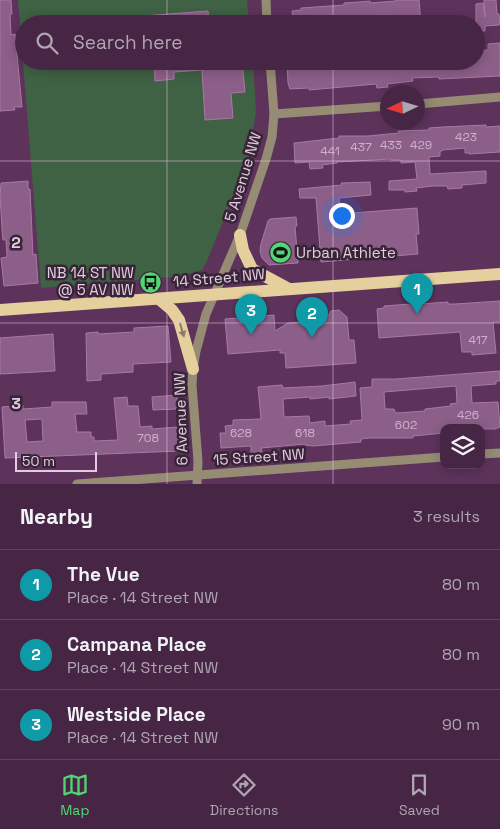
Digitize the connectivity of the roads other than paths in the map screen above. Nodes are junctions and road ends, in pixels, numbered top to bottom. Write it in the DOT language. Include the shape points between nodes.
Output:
graph roads {
  1 [pos="266,0"];
  2 [pos="267,15"];
  3 [pos="271,70"];
  4 [pos="500,97"];
  5 [pos="425,103"];
  6 [pos="380,107"];
  7 [pos="274,114"];
  8 [pos="240,235"];
  9 [pos="500,274"];
  10 [pos="289,289"];
  11 [pos="213,296"];
  12 [pos="159,299"];
  13 [pos="0,310"];
  14 [pos="193,369"];
  15 [pos="500,453"];
  16 [pos="485,454"];
  17 [pos="440,457"];
  18 [pos="197,480"];
  19 [pos="77,484"];
  1 -- 2 [label="street"];
  3 -- 7 [label="street, 5 Avenue NW"];
  4 -- 5 [label="street"];
  6 -- 7 [label="street"];
  7 -- 8 [label="street, 5 Avenue NW" via="266,159"];
  8 -- 10 [label="main road" via="252,269"];
  8 -- 11 [label="street, 5 Avenue NW"];
  9 -- 10 [label="main road, 14 Street NW"];
  10 -- 11 [label="main road, 14 Street NW"];
  11 -- 12 [label="main road, 14 Street NW"];
  11 -- 14 [label="street, 6 Avenue NW" via="199,334"];
  12 -- 13 [label="main road, 14 Street NW"];
  12 -- 14 [label="main road, one-way" via="179,320"];
  14 -- 18 [label="street, 6 Avenue NW"];
  15 -- 16 [label="street"];
  17 -- 18 [label="street, 15 Street NW"];
  18 -- 19 [label="street, 15 Street NW"];
}
